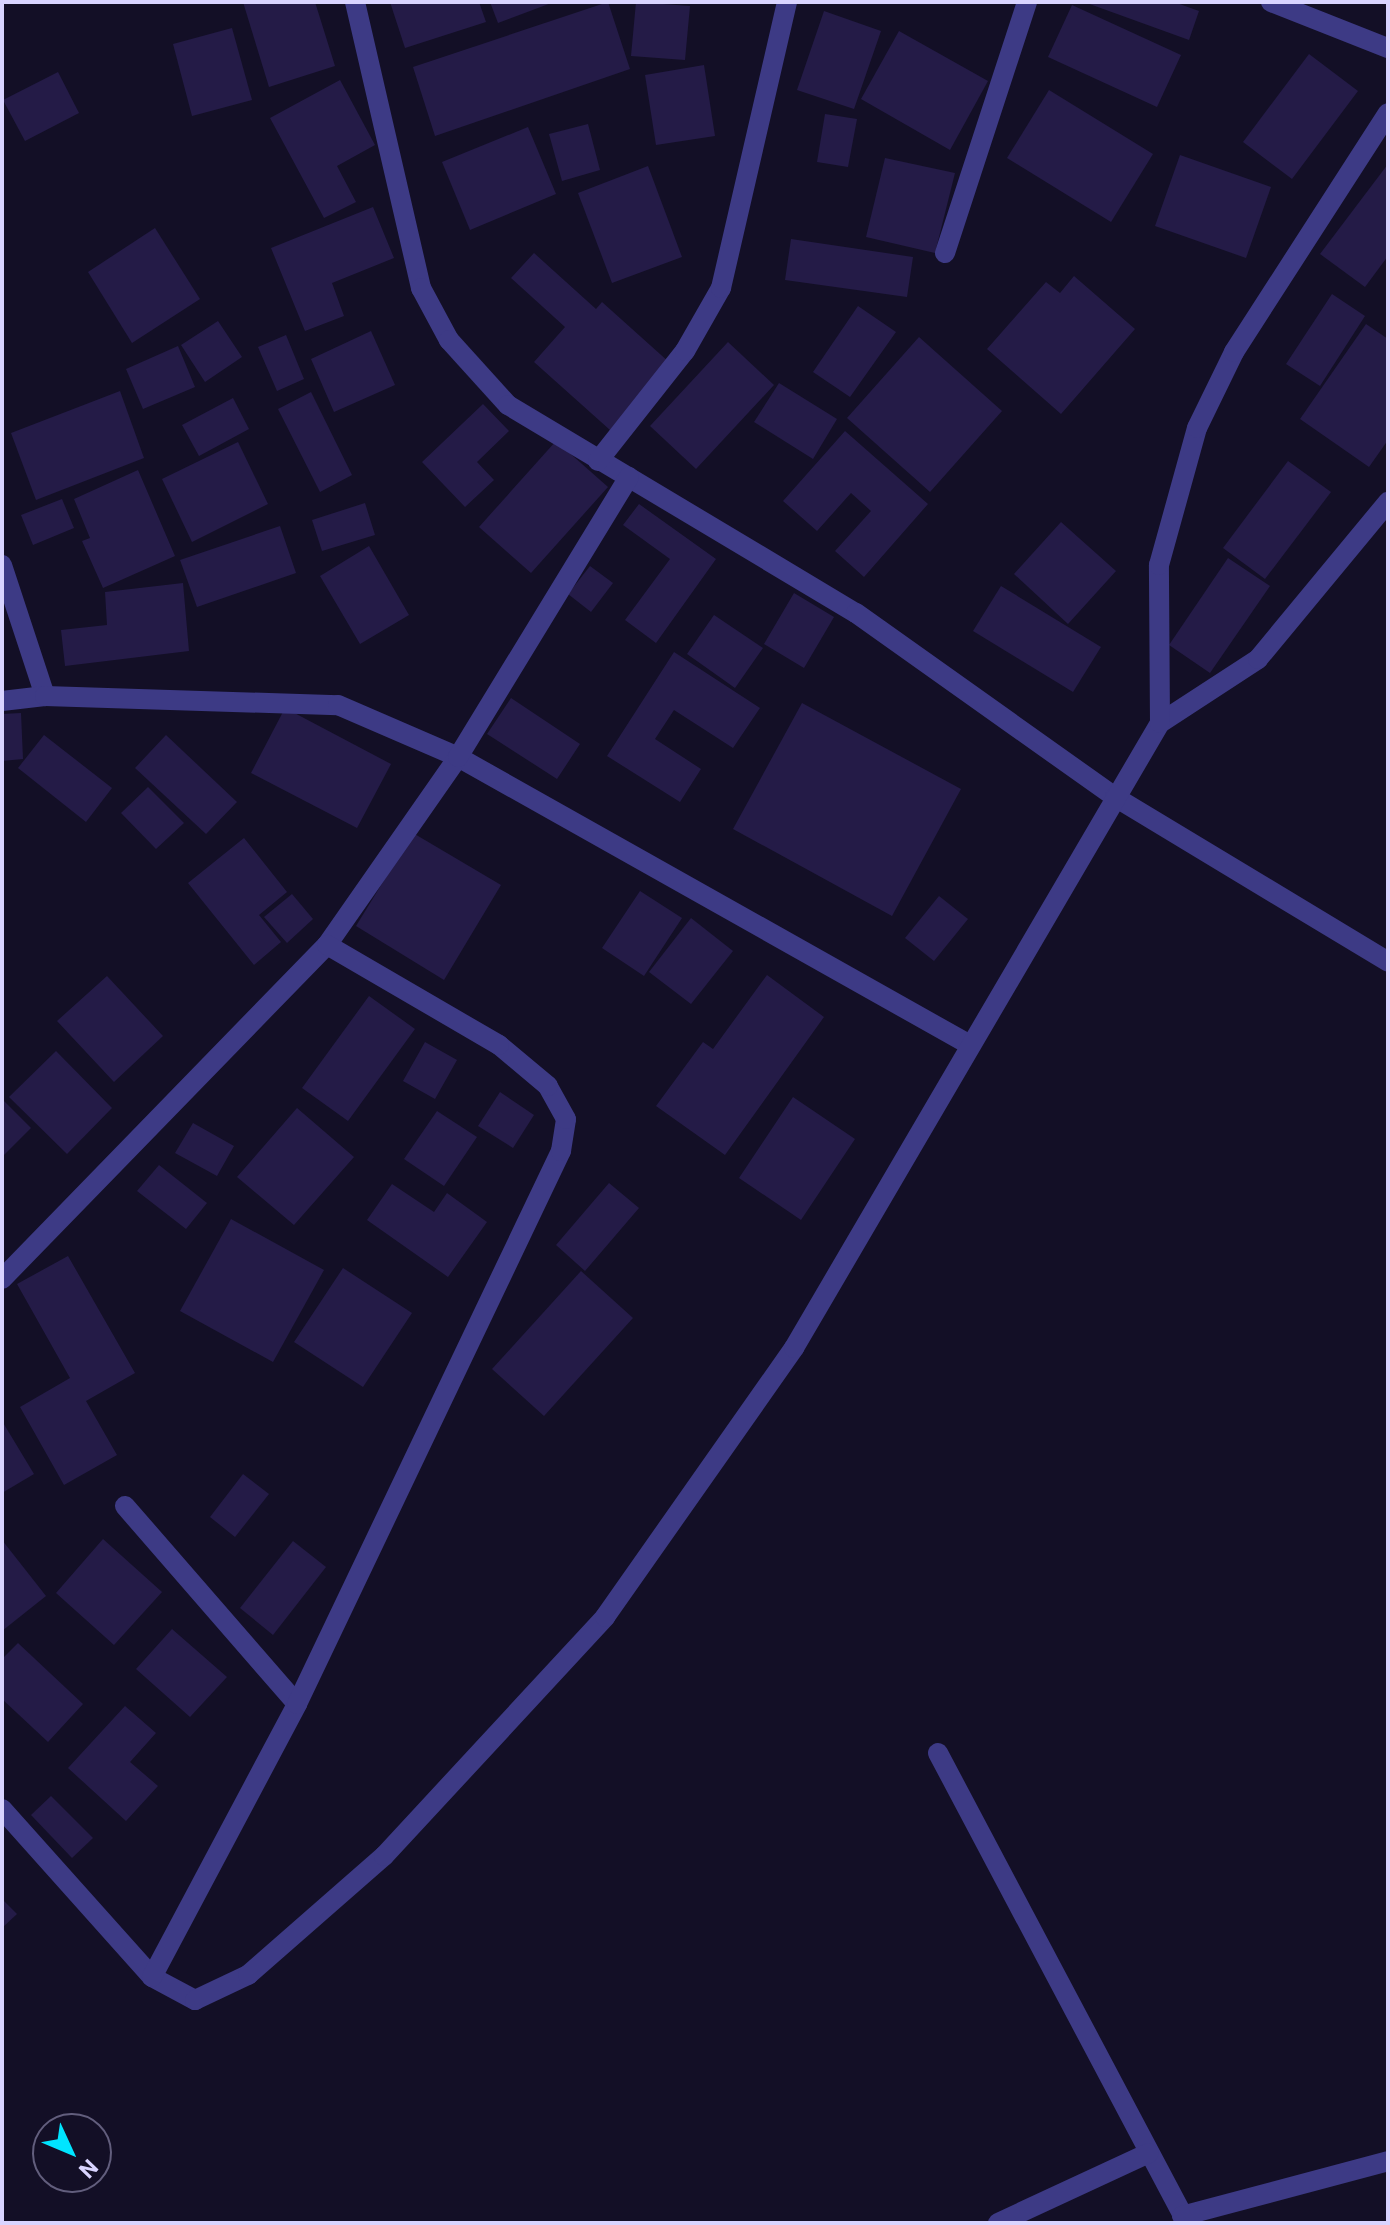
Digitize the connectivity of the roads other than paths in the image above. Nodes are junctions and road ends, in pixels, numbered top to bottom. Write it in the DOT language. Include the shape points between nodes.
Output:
graph roads {
  1 [pos="355,2"];
  2 [pos="787,2"];
  3 [pos="1027,2"];
  4 [pos="1271,2"];
  5 [pos="1388,48"];
  6 [pos="1388,113"];
  7 [pos="945,253"];
  8 [pos="598,461"];
  9 [pos="629,477"];
  10 [pos="1387,506"];
  11 [pos="2,565"];
  12 [pos="45,696"];
  13 [pos="2,701"];
  14 [pos="1160,723"];
  15 [pos="458,757"];
  16 [pos="1115,797"];
  17 [pos="327,945"];
  18 [pos="1388,962"];
  19 [pos="970,1045"];
  20 [pos="2,1279"];
  21 [pos="125,1506"];
  22 [pos="297,1704"];
  23 [pos="938,1753"];
  24 [pos="2,1809"];
  25 [pos="152,1977"];
  26 [pos="1149,2153"];
  27 [pos="1388,2161"];
  28 [pos="1185,2219"];
  29 [pos="998,2223"];
  1 -- 8 [label="street" via="421,288 449,340 491,389"];
  2 -- 8 [label="street" via="721,288 685,351"];
  3 -- 7 [label="street"];
  4 -- 5 [label="street"];
  6 -- 14 [label="street" via="1234,352 1197,428 1159,565"];
  8 -- 9 [label="street"];
  9 -- 15 [label="street"];
  9 -- 16 [label="street" via="856,613"];
  10 -- 14 [label="street" via="1258,659"];
  11 -- 12 [label="street"];
  12 -- 13 [label="street"];
  12 -- 15 [label="street" via="338,705"];
  14 -- 16 [label="street"];
  15 -- 17 [label="street"];
  15 -- 19 [label="street"];
  16 -- 18 [label="street"];
  16 -- 19 [label="street"];
  17 -- 20 [label="street"];
  17 -- 22 [label="street" via="499,1045 548,1086 566,1119 561,1151"];
  19 -- 25 [label="street" via="794,1348 605,1617 384,1856 248,1975 195,2000"];
  21 -- 22 [label="street"];
  22 -- 25 [label="street"];
  23 -- 26 [label="street"];
  24 -- 25 [label="street"];
  26 -- 28 [label="street"];
  26 -- 29 [label="street"];
  27 -- 28 [label="street"];
}
